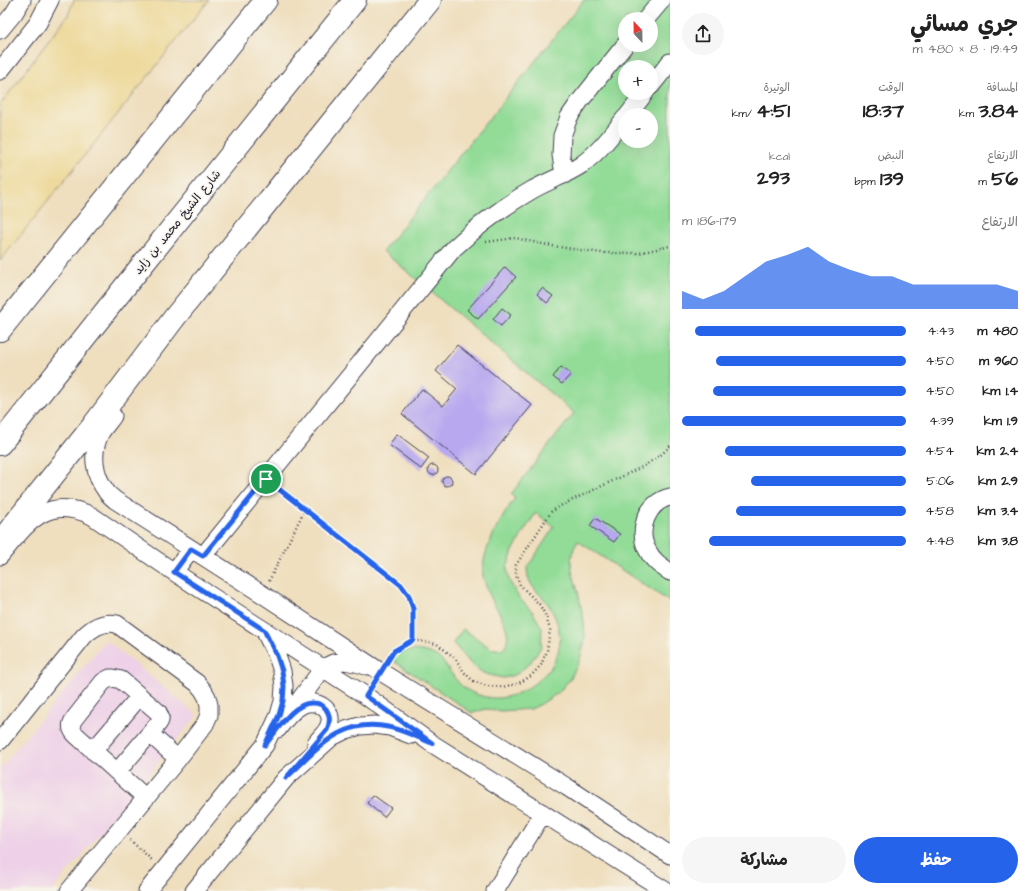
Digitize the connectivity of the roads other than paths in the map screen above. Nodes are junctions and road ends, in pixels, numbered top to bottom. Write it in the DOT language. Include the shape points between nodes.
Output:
graph roads {
  1 [pos="22,0"];
  2 [pos="50,0"];
  3 [pos="266,0"];
  4 [pos="355,0"];
  5 [pos="430,0"];
  6 [pos="662,0"];
  7 [pos="652,12"];
  8 [pos="0,30"];
  9 [pos="619,52"];
  10 [pos="670,62"];
  11 [pos="0,71"];
  12 [pos="658,77"];
  13 [pos="640,100"];
  14 [pos="633,108"];
  15 [pos="618,126"];
  16 [pos="564,175"];
  17 [pos="175,317"];
  18 [pos="0,330"];
  19 [pos="142,360"];
  20 [pos="0,444"];
  21 [pos="670,497"];
  22 [pos="0,522"];
  23 [pos="0,542"];
  24 [pos="197,552"];
  25 [pos="0,556"];
  26 [pos="174,572"];
  27 [pos="670,572"];
  28 [pos="264,630"];
  29 [pos="323,668"];
  30 [pos="381,672"];
  31 [pos="140,696"];
  32 [pos="292,712"];
  33 [pos="150,734"];
  34 [pos="0,741"];
  35 [pos="432,743"];
  36 [pos="265,745"];
  37 [pos="93,751"];
  38 [pos="178,759"];
  39 [pos="117,772"];
  40 [pos="286,778"];
  41 [pos="146,798"];
  42 [pos="543,813"];
  43 [pos="669,854"];
  44 [pos="69,891"];
  45 [pos="147,891"];
  46 [pos="194,891"];
  47 [pos="495,891"];
  48 [pos="666,891"];
  1 -- 8 [label="street"];
  2 -- 11 [label="street" via="38,23"];
  3 -- 18 [label="highway"];
  4 -- 20 [label="highway, شارع الشيخ محمد بن زايد"];
  5 -- 17 [label="highway"];
  6 -- 7 [label="street"];
  9 -- 16 [label="street" via="569,117 562,136 561,156"];
  10 -- 12 [label="street"];
  13 -- 14 [label="street"];
  15 -- 16 [label="street" via="596,152"];
  16 -- 24 [label="street" via="513,201 473,230 454,248 266,479"];
  17 -- 19 [label="highway"];
  17 -- 24 [label="street" via="149,369 100,434 94,457 100,481 115,500"];
  19 -- 22 [label="highway" via="82,420"];
  19 -- 23 [label="highway"];
  21 -- 27 [label="street" via="656,503 649,511 645,520 643,540 652,558"];
  24 -- 26 [label="street"];
  24 -- 30 [label="street"];
  25 -- 26 [label="street" via="35,517 58,509 69,509 92,516"];
  26 -- 28 [label="street"];
  28 -- 29 [label="street"];
  28 -- 36 [label="street" via="277,656 284,686 279,715"];
  29 -- 30 [label="street" via="344,661"];
  29 -- 32 [label="street"];
  29 -- 35 [label="street"];
  30 -- 43 [label="street" via="567,787"];
  31 -- 33 [label="street" via="160,715 159,722"];
  31 -- 37 [label="street"];
  31 -- 37 [label="street" via="117,678 103,682 71,726 73,732"];
  32 -- 36 [label="street"];
  32 -- 40 [label="street" via="303,704 316,703 326,709 330,719 327,730"];
  33 -- 38 [label="street"];
  33 -- 39 [label="street"];
  34 -- 38 [label="street" via="84,636 96,627 111,622 197,683 207,697 209,715 205,724"];
  35 -- 40 [label="street" via="390,727 360,726 332,737"];
  35 -- 42 [label="street"];
  36 -- 45 [label="street"];
  37 -- 39 [label="street"];
  38 -- 41 [label="street"];
  39 -- 41 [label="street"];
  40 -- 46 [label="street"];
  41 -- 44 [label="street"];
  42 -- 47 [label="street"];
  42 -- 48 [label="street"];
}
